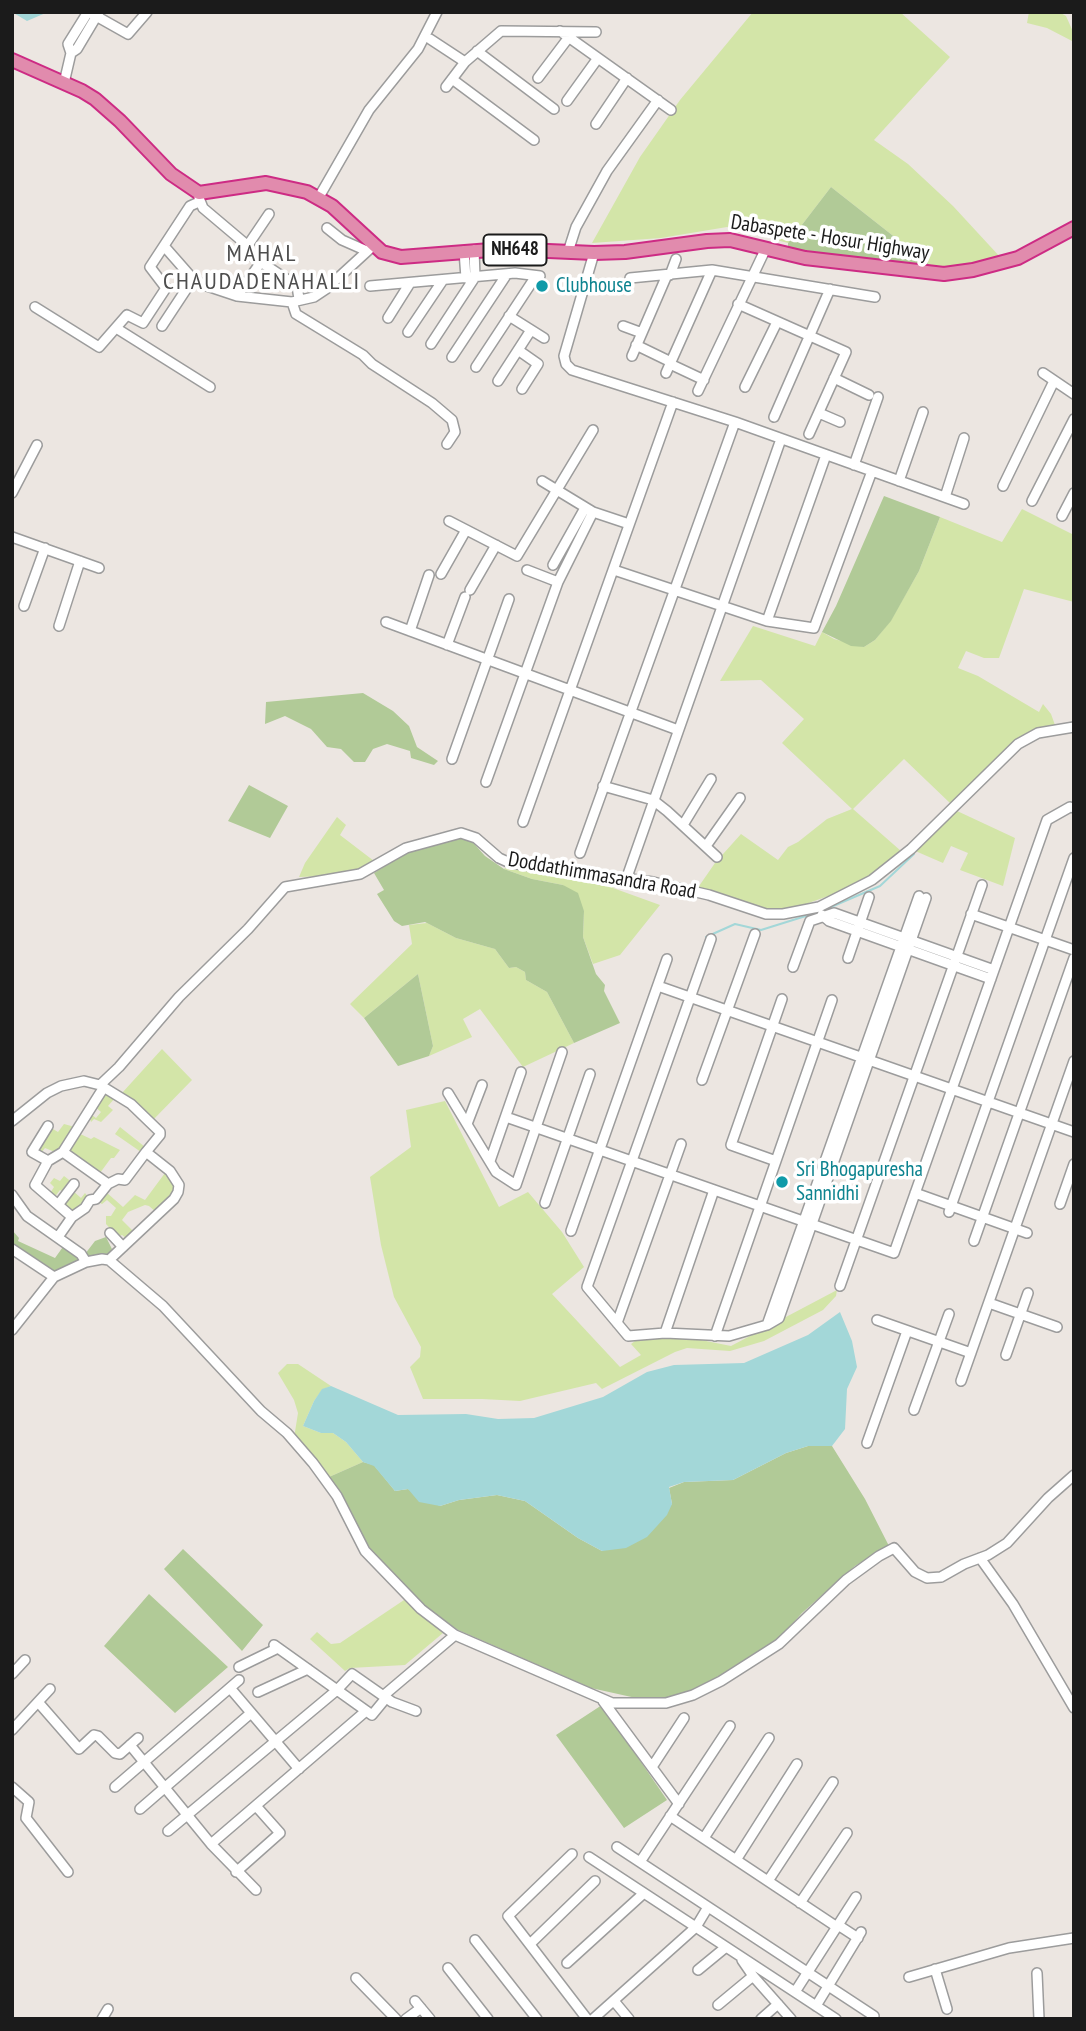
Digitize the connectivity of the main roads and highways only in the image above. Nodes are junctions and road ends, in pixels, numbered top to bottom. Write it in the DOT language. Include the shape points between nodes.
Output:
graph roads {
  1 [pos="12,60"];
  2 [pos="1074,228"];
  1 -- 2 [label="highway, Dabaspete - Hosur Highway / NH648" via="82,91 109,110 199,198 266,183 307,192 332,206 370,248 401,257 503,249 625,252 730,240 805,258 944,274 1018,258"];
}
